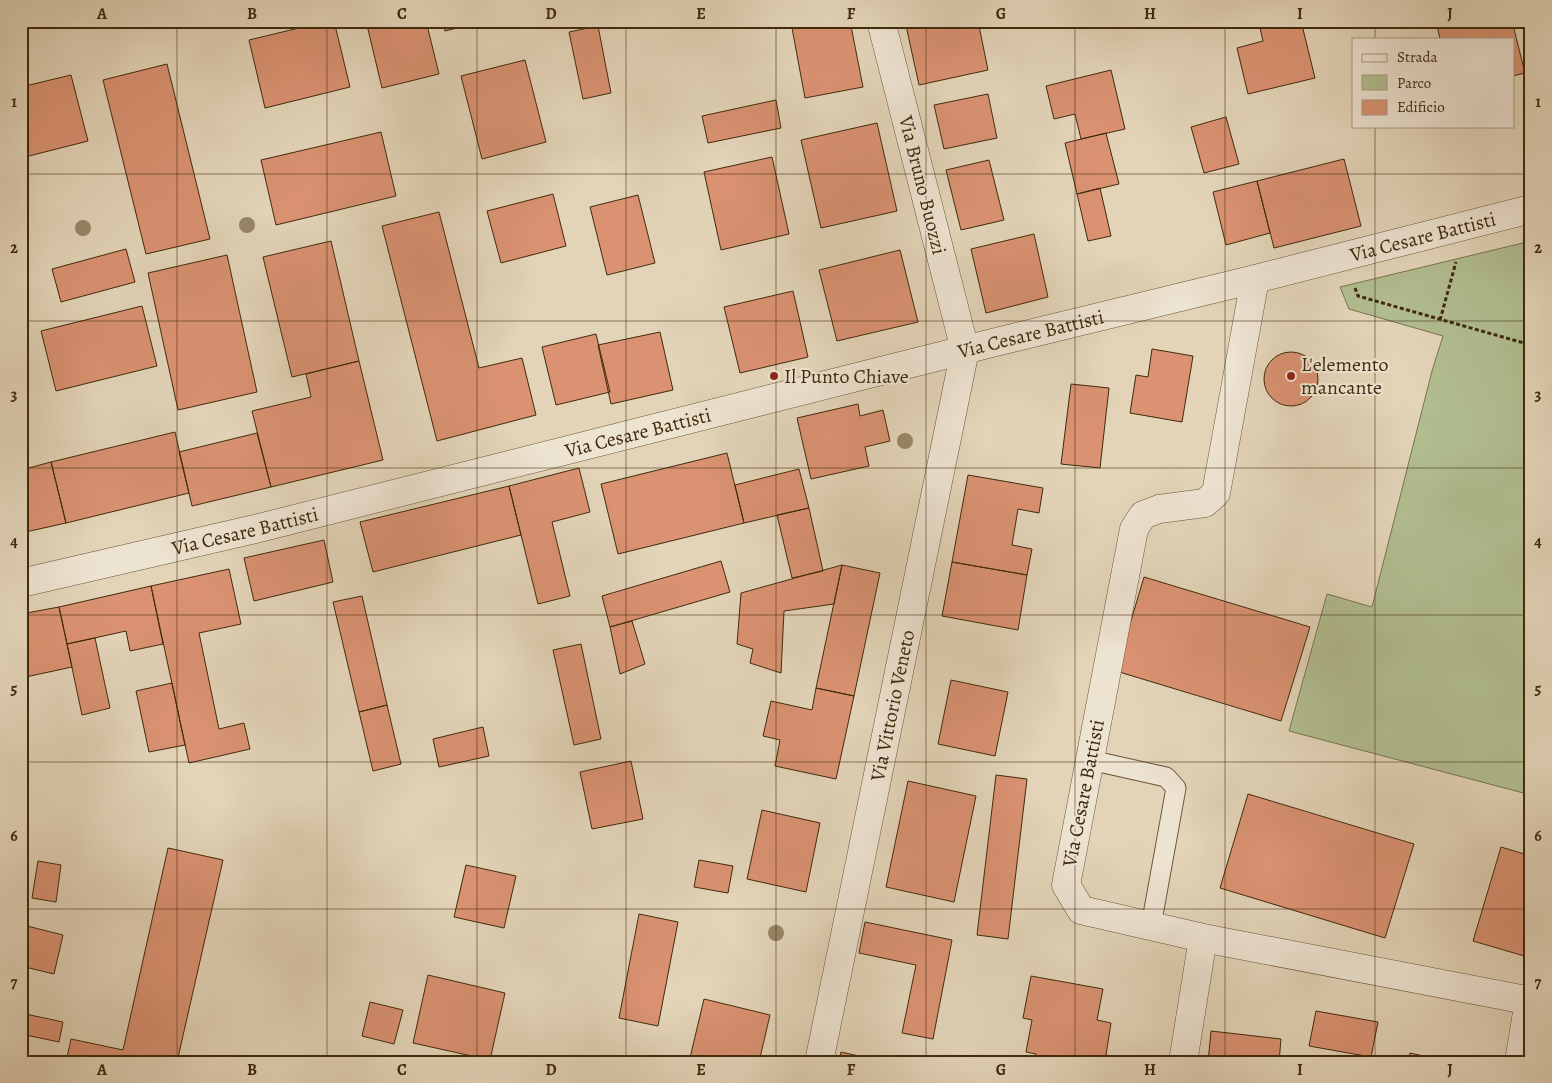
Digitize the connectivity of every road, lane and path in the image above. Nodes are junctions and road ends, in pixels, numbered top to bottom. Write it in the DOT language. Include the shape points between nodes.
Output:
graph roads {
  1 [pos="881,21"];
  2 [pos="1531,208"];
  3 [pos="1466,225"];
  4 [pos="1346,256"];
  5 [pos="1255,279"];
  6 [pos="1440,320"];
  7 [pos="1531,345"];
  8 [pos="965,350"];
  9 [pos="21,583"];
  10 [pos="1090,760"];
  11 [pos="1151,926"];
  12 [pos="1203,938"];
  13 [pos="1530,1000"];
  14 [pos="819,1062"];
  15 [pos="1183,1062"];
  16 [pos="1519,1062"];
  1 -- 8 [label="street, Via Bruno Buozzi"];
  2 -- 3 [label="street, Via Cesare Battisti"];
  3 -- 4 [label="street, Via Cesare Battisti"];
  3 -- 6 [label="path"];
  4 -- 5 [label="street, Via Cesare Battisti"];
  4 -- 6 [label="path" via="1358,296"];
  5 -- 8 [label="street, Via Cesare Battisti"];
  5 -- 10 [label="street, Via Cesare Battisti" via="1216,493 1205,503 1159,509 1143,515 1134,529"];
  6 -- 7 [label="path"];
  8 -- 9 [label="street, Via Cesare Battisti" via="255,529"];
  8 -- 14 [label="street, Via Vittorio Veneto"];
  10 -- 11 [label="street, Via Cesare Battisti" via="1066,885 1081,910"];
  10 -- 11 [label="lane" via="1166,777 1176,788"];
  11 -- 12 [label="street, Via Cesare Battisti"];
  12 -- 13 [label="street, Via Cesare Battisti"];
  12 -- 15 [label="street"];
  13 -- 16 [label="street"];
}
